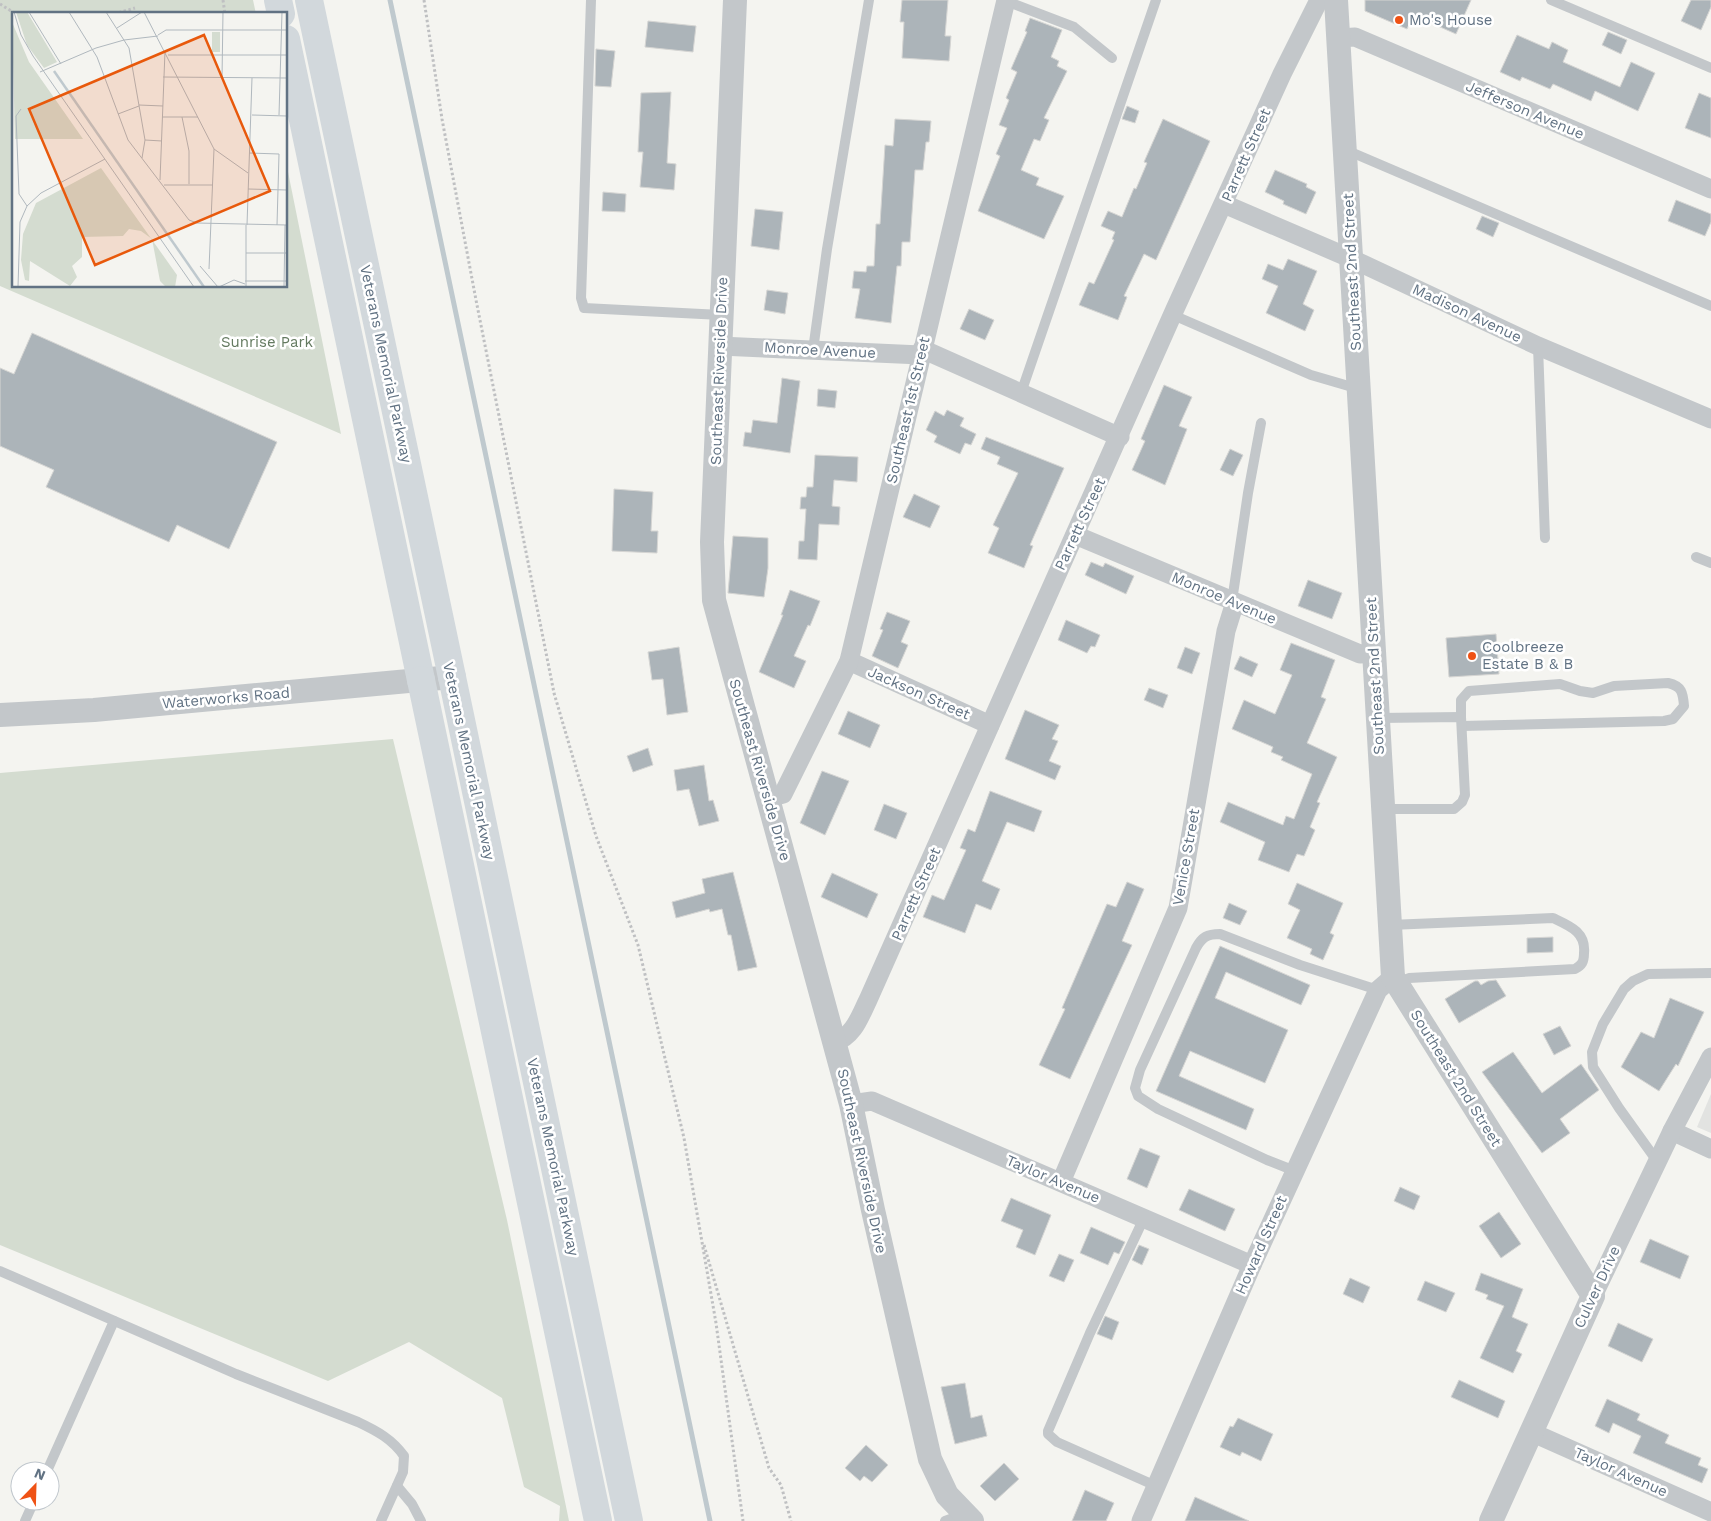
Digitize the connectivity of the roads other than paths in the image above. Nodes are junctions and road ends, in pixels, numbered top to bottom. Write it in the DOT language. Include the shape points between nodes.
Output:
graph roads {
  1 [pos="309,0"];
  2 [pos="591,0"];
  3 [pos="735,0"];
  4 [pos="869,0"];
  5 [pos="1156,0"];
  6 [pos="1319,0"];
  7 [pos="1336,0"];
  8 [pos="1551,0"];
  9 [pos="1006,1"];
  10 [pos="1339,38"];
  11 [pos="288,48"];
  12 [pos="1112,58"];
  13 [pos="1711,68"];
  14 [pos="1345,150"];
  15 [pos="1711,189"];
  16 [pos="1224,204"];
  17 [pos="1352,259"];
  18 [pos="1711,306"];
  19 [pos="721,315"];
  20 [pos="1173,315"];
  21 [pos="720,346"];
  22 [pos="1538,346"];
  23 [pos="814,350"];
  24 [pos="921,352"];
  25 [pos="1359,388"];
  26 [pos="1021,393"];
  27 [pos="1709,413"];
  28 [pos="1261,423"];
  29 [pos="1120,437"];
  30 [pos="1075,535"];
  31 [pos="1545,538"];
  32 [pos="1696,557"];
  33 [pos="1711,563"];
  34 [pos="1233,602"];
  35 [pos="1374,653"];
  36 [pos="849,661"];
  37 [pos="452,677"];
  38 [pos="421,680"];
  39 [pos="0,714"];
  40 [pos="1378,718"];
  41 [pos="1462,721"];
  42 [pos="990,725"];
  43 [pos="768,798"];
  44 [pos="1383,809"];
  45 [pos="1390,925"];
  46 [pos="1711,973"];
  47 [pos="1389,983"];
  48 [pos="835,1042"];
  49 [pos="1711,1057"];
  50 [pos="851,1104"];
  51 [pos="1672,1132"];
  52 [pos="1711,1149"];
  53 [pos="1657,1161"];
  54 [pos="1295,1171"];
  55 [pos="1061,1182"];
  56 [pos="1144,1218"];
  57 [pos="1252,1265"];
  58 [pos="0,1271"];
  59 [pos="1593,1296"];
  60 [pos="114,1321"];
  61 [pos="1531,1432"];
  62 [pos="51,1461"];
  63 [pos="397,1486"];
  64 [pos="1156,1486"];
  65 [pos="1711,1512"];
  66 [pos="960,1519"];
  67 [pos="380,1521"];
  68 [pos="421,1521"];
  69 [pos="598,1521"];
  70 [pos="629,1521"];
  71 [pos="1141,1521"];
  72 [pos="1491,1521"];
  1 -- 37 [label="highway, Veterans Memorial Parkway"];
  2 -- 19 [label="lane" via="580,298 584,308"];
  3 -- 19 [label="street, Southeast Riverside Drive"];
  4 -- 23 [label="lane" via="827,249"];
  5 -- 26 [label="lane"];
  6 -- 16 [label="street, Parrett Street"];
  7 -- 10 [label="street, Southeast 2nd Street"];
  8 -- 13 [label="lane"];
  9 -- 12 [label="lane" via="1074,27"];
  9 -- 24 [label="street, Southeast 1st Street"];
  10 -- 14 [label="street, Southeast 2nd Street"];
  10 -- 15 [label="street, Jefferson Avenue" via="1355,37"];
  11 -- 38 [label="highway, Veterans Memorial Parkway"];
  14 -- 17 [label="street, Southeast 2nd Street"];
  14 -- 18 [label="lane"];
  16 -- 17 [label="street, Madison Avenue"];
  16 -- 20 [label="street, Parrett Street"];
  17 -- 22 [label="street, Madison Avenue"];
  17 -- 25 [label="street, Southeast 2nd Street"];
  19 -- 21 [label="street, Southeast Riverside Drive"];
  20 -- 25 [label="lane" via="1310,375"];
  20 -- 29 [label="street, Parrett Street"];
  21 -- 23 [label="street, Monroe Avenue"];
  21 -- 43 [label="street, Southeast Riverside Drive" via="712,578 718,617"];
  22 -- 27 [label="street, Madison Avenue"];
  22 -- 31 [label="lane"];
  23 -- 24 [label="street, Monroe Avenue"];
  24 -- 26 [label="street, Monroe Avenue"];
  24 -- 36 [label="street, Southeast 1st Street"];
  25 -- 35 [label="street, Southeast 2nd Street"];
  26 -- 29 [label="street, Monroe Avenue"];
  28 -- 34 [label="lane"];
  29 -- 30 [label="street, Parrett Street"];
  30 -- 34 [label="street, Monroe Avenue"];
  30 -- 42 [label="street, Parrett Street"];
  32 -- 33 [label="lane"];
  34 -- 35 [label="street, Monroe Avenue" via="1360,654"];
  34 -- 55 [label="street, Venice Street" via="1178,908"];
  35 -- 40 [label="street, Southeast 2nd Street"];
  36 -- 42 [label="street, Jackson Street"];
  36 -- 43 [label="street, Southeast 1st Street" via="783,794"];
  37 -- 38 [label="street, Waterworks Road"];
  37 -- 70 [label="highway, Veterans Memorial Parkway"];
  38 -- 39 [label="street, Waterworks Road" via="94,710"];
  38 -- 69 [label="highway, Veterans Memorial Parkway"];
  40 -- 41 [label="lane"];
  40 -- 44 [label="street, Southeast 2nd Street"];
  41 -- 41 [label="lane" via="1664,721 1673,719 1684,706 1682,692 1677,685 1668,683 1614,686 1594,693 1560,684 1469,691 1461,700"];
  41 -- 44 [label="lane" via="1465,795 1462,802 1454,808"];
  42 -- 48 [label="street, Parrett Street" via="868,1000 853,1029 845,1039"];
  43 -- 48 [label="street, Southeast Riverside Drive"];
  44 -- 45 [label="street, Southeast 2nd Street"];
  45 -- 47 [label="street, Southeast 2nd Street"];
  45 -- 47 [label="lane" via="1554,918 1575,928 1585,945 1582,966 1575,969 1408,978"];
  46 -- 53 [label="lane" via="1648,974 1633,980 1624,989 1604,1024 1592,1052 1593,1067"];
  47 -- 54 [label="street, Howard Street"];
  47 -- 54 [label="lane" via="1300,965 1220,934 1208,934 1196,948 1140,1070 1135,1088 1138,1096 1266,1160"];
  47 -- 59 [label="street, Southeast 2nd Street"];
  48 -- 50 [label="street, Southeast Riverside Drive"];
  49 -- 51 [label="street, Culver Drive"];
  50 -- 55 [label="street, Taylor Avenue" via="872,1101"];
  50 -- 66 [label="street, Southeast Riverside Drive" via="927,1450 940,1483"];
  51 -- 52 [label="street"];
  51 -- 53 [label="street, Culver Drive"];
  53 -- 59 [label="street, Culver Drive"];
  54 -- 57 [label="street, Howard Street"];
  55 -- 56 [label="street, Taylor Avenue"];
  56 -- 57 [label="street, Taylor Avenue"];
  56 -- 64 [label="lane" via="1090,1333 1048,1434 1057,1442"];
  57 -- 64 [label="street, Howard Street"];
  58 -- 60 [label="lane"];
  59 -- 61 [label="street, Culver Drive"];
  60 -- 62 [label="lane"];
  60 -- 63 [label="lane" via="381,1433 396,1444 404,1456"];
  61 -- 65 [label="street, Taylor Avenue"];
  61 -- 72 [label="street, Culver Drive"];
  63 -- 67 [label="lane"];
  63 -- 68 [label="lane"];
  64 -- 71 [label="street, Howard Street"];
}
